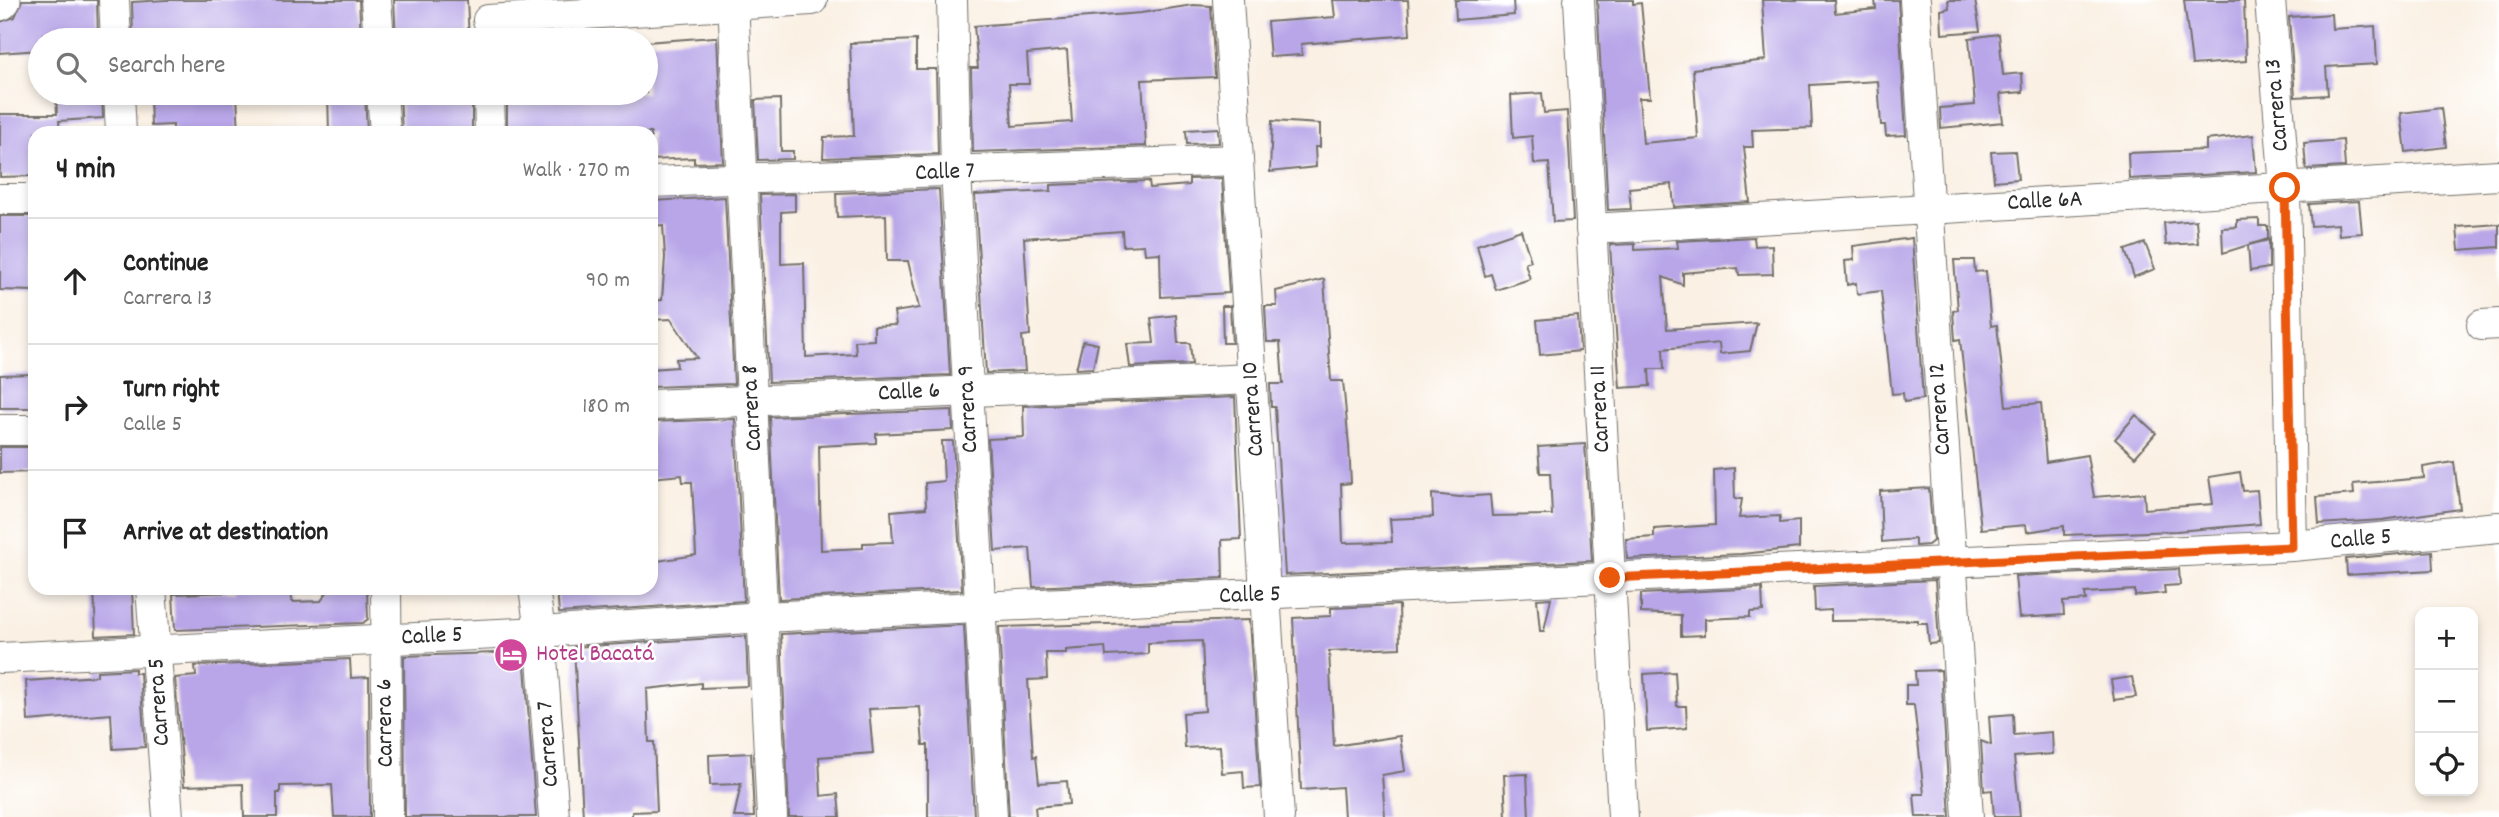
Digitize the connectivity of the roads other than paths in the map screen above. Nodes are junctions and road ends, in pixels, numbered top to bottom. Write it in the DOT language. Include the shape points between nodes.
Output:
graph roads {
  1 [pos="114,0"];
  2 [pos="376,0"];
  3 [pos="812,0"];
  4 [pos="952,0"];
  5 [pos="1228,0"];
  6 [pos="1579,0"];
  7 [pos="1915,0"];
  8 [pos="2270,0"];
  9 [pos="733,2"];
  10 [pos="488,20"];
  11 [pos="115,28"];
  12 [pos="378,28"];
  13 [pos="120,105"];
  14 [pos="383,105"];
  15 [pos="489,105"];
  16 [pos="121,126"];
  17 [pos="384,126"];
  18 [pos="490,126"];
  19 [pos="1238,160"];
  20 [pos="956,172"];
  21 [pos="2499,175"];
  22 [pos="742,180"];
  23 [pos="658,182"];
  24 [pos="2285,188"];
  25 [pos="0,199"];
  26 [pos="28,199"];
  27 [pos="1928,208"];
  28 [pos="1591,229"];
  29 [pos="1252,379"];
  30 [pos="968,390"];
  31 [pos="752,400"];
  32 [pos="658,405"];
  33 [pos="0,430"];
  34 [pos="28,430"];
  35 [pos="2499,527"];
  36 [pos="2292,547"];
  37 [pos="1951,562"];
  38 [pos="1610,578"];
  39 [pos="152,595"];
  40 [pos="386,595"];
  41 [pos="535,595"];
  42 [pos="1266,596"];
  43 [pos="981,607"];
  44 [pos="763,617"];
  45 [pos="540,632"];
  46 [pos="385,639"];
  47 [pos="157,652"];
  48 [pos="0,658"];
  49 [pos="168,817"];
  50 [pos="388,817"];
  51 [pos="554,817"];
  52 [pos="772,817"];
  53 [pos="992,817"];
  54 [pos="1279,817"];
  55 [pos="1623,817"];
  56 [pos="1968,817"];
  1 -- 11 [label="street"];
  2 -- 12 [label="street"];
  3 -- 9 [label="street"];
  4 -- 20 [label="street, Carrera 9"];
  5 -- 19 [label="street, Carrera 10"];
  6 -- 28 [label="street, Carrera 11"];
  7 -- 27 [label="street, Carrera 12"];
  8 -- 24 [label="street, Carrera 13"];
  9 -- 10 [label="street"];
  9 -- 22 [label="street, Carrera 8"];
  13 -- 16 [label="street"];
  14 -- 17 [label="street"];
  15 -- 18 [label="street"];
  19 -- 20 [label="street, Calle 7"];
  19 -- 29 [label="street, Carrera 10"];
  20 -- 22 [label="street, Calle 7"];
  20 -- 30 [label="street, Carrera 9"];
  21 -- 24 [label="street, Calle 6A"];
  22 -- 23 [label="street, Calle 7"];
  22 -- 31 [label="street, Carrera 8"];
  24 -- 27 [label="street, Calle 6A"];
  24 -- 36 [label="street, Carrera 13"];
  25 -- 26 [label="street"];
  27 -- 28 [label="street, Calle 6A"];
  27 -- 37 [label="street, Carrera 12"];
  28 -- 38 [label="street, Carrera 11"];
  29 -- 30 [label="street, Calle 6"];
  29 -- 42 [label="street, Carrera 10"];
  30 -- 31 [label="street, Calle 6"];
  30 -- 43 [label="street, Carrera 9"];
  31 -- 32 [label="street, Calle 6"];
  31 -- 44 [label="street, Carrera 8"];
  33 -- 34 [label="street"];
  35 -- 36 [label="street, Calle 5"];
  36 -- 37 [label="street, Calle 5"];
  37 -- 38 [label="street, Calle 5"];
  37 -- 56 [label="street, Carrera 12"];
  38 -- 42 [label="street, Calle 5"];
  38 -- 55 [label="street, Carrera 11"];
  39 -- 47 [label="street, Carrera 5"];
  40 -- 46 [label="street, Carrera 6"];
  41 -- 45 [label="street, Carrera 7"];
  42 -- 43 [label="street, Calle 5"];
  42 -- 54 [label="street, Carrera 10"];
  43 -- 44 [label="street, Calle 5"];
  43 -- 53 [label="street, Carrera 9"];
  44 -- 45 [label="street, Calle 5"];
  44 -- 52 [label="street, Carrera 8"];
  45 -- 46 [label="street, Calle 5"];
  45 -- 51 [label="street, Carrera 7"];
  46 -- 47 [label="street, Calle 5"];
  46 -- 50 [label="street, Carrera 6"];
  47 -- 48 [label="street, Calle 5"];
  47 -- 49 [label="street, Carrera 5"];
}
